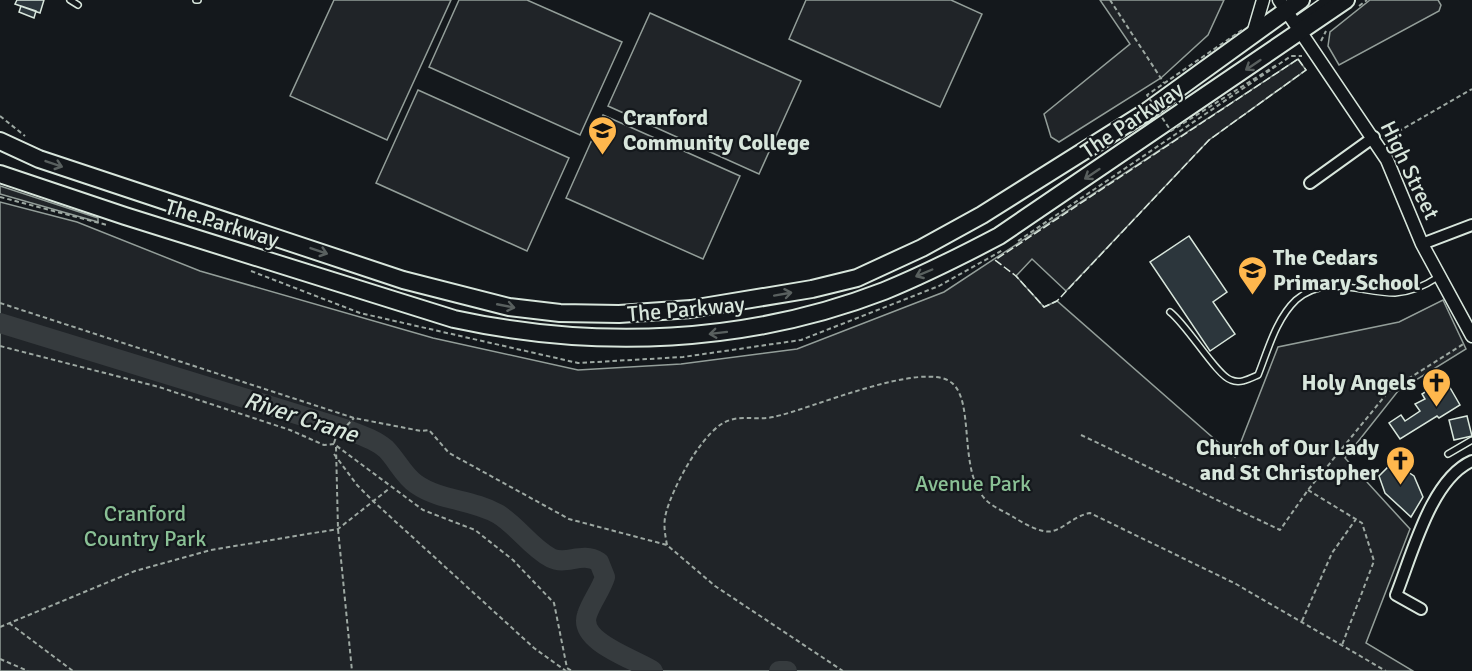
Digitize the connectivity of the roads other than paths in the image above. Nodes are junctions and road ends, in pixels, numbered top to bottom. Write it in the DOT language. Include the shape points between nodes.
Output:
graph roads {
  1 [pos="70,0"];
  2 [pos="1263,0"];
  3 [pos="1301,0"];
  4 [pos="1330,0"];
  5 [pos="1346,0"];
  6 [pos="78,5"];
  7 [pos="1291,16"];
  8 [pos="1246,34"];
  9 [pos="1376,140"];
  10 [pos="0,141"];
  11 [pos="0,174"];
  12 [pos="1310,183"];
  13 [pos="1472,225"];
  14 [pos="1422,244"];
  15 [pos="1440,276"];
  16 [pos="1170,312"];
  17 [pos="1472,337"];
  18 [pos="1472,440"];
  19 [pos="1448,453"];
  20 [pos="1472,461"];
  21 [pos="1421,609"];
  1 -- 6 [label="lane"];
  2 -- 8 [label="street"];
  3 -- 7 [label="highway, The Parkway"];
  4 -- 7 [label="street"];
  5 -- 7 [label="highway, The Parkway"];
  7 -- 8 [label="highway, The Parkway"];
  7 -- 9 [label="street, High Street"];
  7 -- 11 [label="highway, The Parkway, one-way" via="1017,224 939,267 882,291 830,308 717,334 586,337 502,329 454,319"];
  10 -- 8 [label="highway, The Parkway, one-way" via="39,159 403,280 509,307 572,314 691,309 857,278 922,248 1116,131"];
  9 -- 12 [label="street"];
  9 -- 14 [label="street, High Street" via="1404,195"];
  13 -- 14 [label="street"];
  14 -- 15 [label="street, High Street"];
  15 -- 16 [label="lane" via="1424,286 1396,293 1344,285 1320,288 1297,299 1282,318 1258,375 1244,381 1231,381 1222,375 1184,322"];
  15 -- 17 [label="street, High Street"];
  18 -- 19 [label="lane"];
  20 -- 21 [label="street" via="1459,467 1443,486 1425,520 1396,595"];
}
